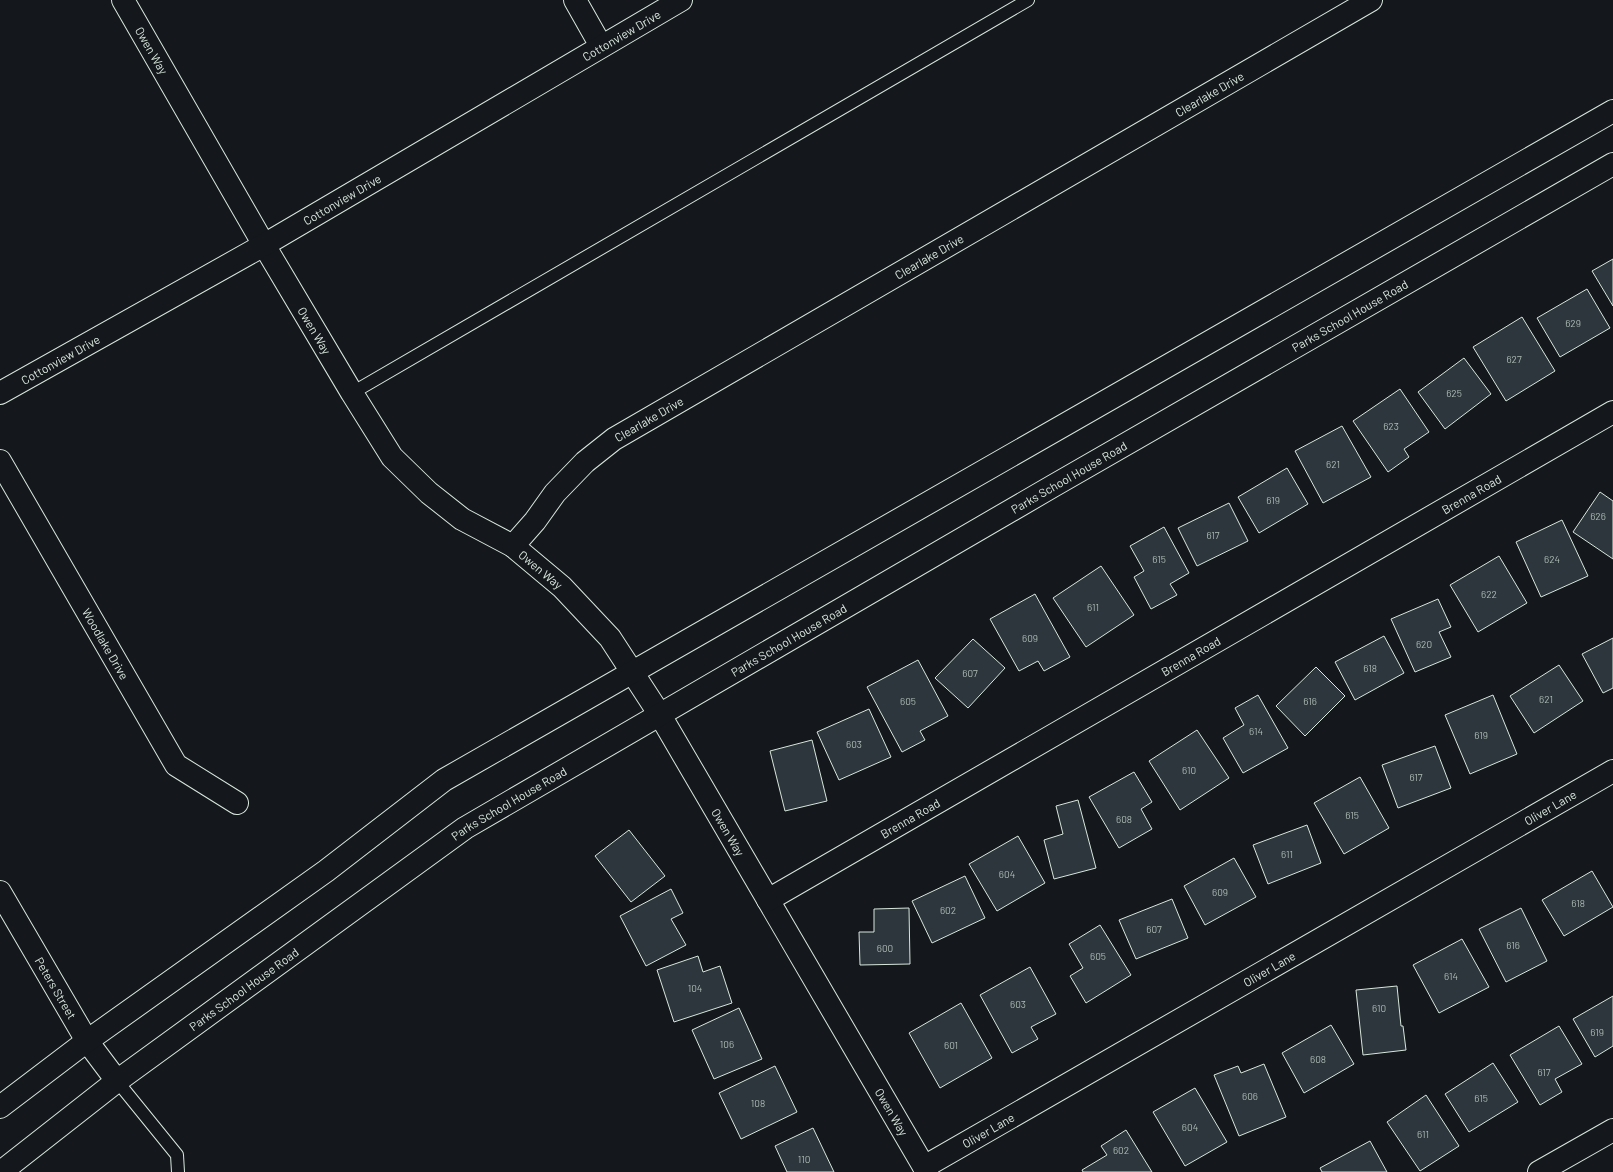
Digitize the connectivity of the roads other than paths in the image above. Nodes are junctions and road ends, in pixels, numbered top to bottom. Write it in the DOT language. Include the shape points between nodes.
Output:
graph roads {
  1 [pos="123,0"];
  2 [pos="574,0"];
  3 [pos="681,0"];
  4 [pos="1028,0"];
  5 [pos="1371,0"];
  6 [pos="602,46"];
  7 [pos="1613,111"];
  8 [pos="1613,164"];
  9 [pos="264,245"];
  10 [pos="0,393"];
  11 [pos="352,393"];
  12 [pos="1613,412"];
  13 [pos="0,460"];
  14 [pos="513,546"];
  15 [pos="633,672"];
  16 [pos="660,714"];
  17 [pos="1613,771"];
  18 [pos="237,803"];
  19 [pos="0,892"];
  20 [pos="768,900"];
  21 [pos="87,1041"];
  22 [pos="117,1081"];
  23 [pos="0,1107"];
  24 [pos="1613,1130"];
  25 [pos="926,1169"];
  26 [pos="1,1172"];
  27 [pos="178,1172"];
  28 [pos="1539,1172"];
  1 -- 9 [label="street, Owen Way"];
  2 -- 6 [label="street"];
  3 -- 6 [label="street, Cottonview Drive"];
  4 -- 11 [label="lane"];
  5 -- 14 [label="street, Clearlake Drive" via="614,439 585,462 555,493"];
  6 -- 9 [label="street, Cottonview Drive"];
  7 -- 15 [label="street"];
  8 -- 16 [label="street, Parks School House Road"];
  9 -- 10 [label="street, Cottonview Drive"];
  9 -- 11 [label="street, Owen Way"];
  11 -- 14 [label="street, Owen Way" via="392,457 429,493 462,519"];
  12 -- 20 [label="street, Brenna Road"];
  13 -- 18 [label="street, Woodlake Drive" via="176,765"];
  14 -- 15 [label="street, Owen Way" via="562,587 610,638"];
  15 -- 16 [label="street, Owen Way"];
  15 -- 21 [label="street" via="444,780 326,871"];
  16 -- 20 [label="street, Owen Way"];
  16 -- 22 [label="street, Parks School House Road" via="465,828"];
  17 -- 25 [label="street, Oliver Lane"];
  19 -- 21 [label="street, Peters Street"];
  20 -- 25 [label="street, Owen Way"];
  21 -- 22 [label="street, Peters Street"];
  21 -- 23 [label="street"];
  22 -- 26 [label="street, Parks School House Road"];
  22 -- 27 [label="lane" via="177,1155"];
  24 -- 28 [label="street"];
}
